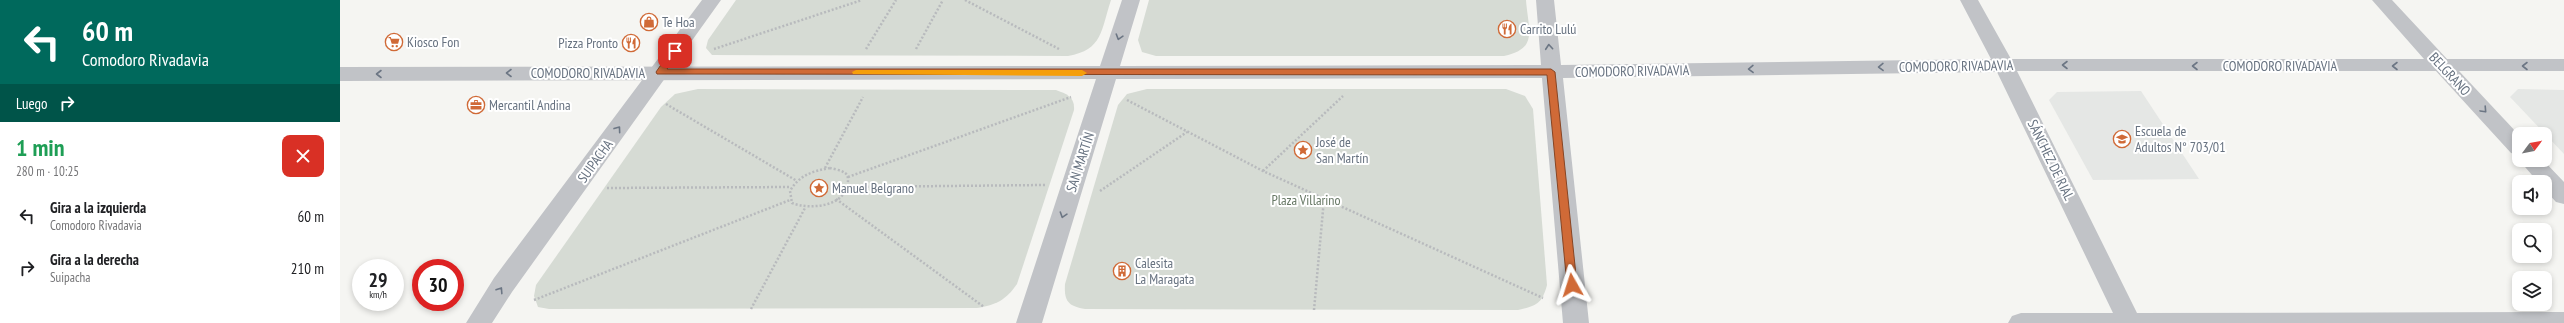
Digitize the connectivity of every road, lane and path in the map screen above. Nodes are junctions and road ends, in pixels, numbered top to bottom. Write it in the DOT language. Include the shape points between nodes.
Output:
graph roads {
  1 [pos="712,0"];
  2 [pos="862,0"];
  3 [pos="896,0"];
  4 [pos="943,0"];
  5 [pos="965,0"];
  6 [pos="1131,0"];
  7 [pos="1545,0"];
  8 [pos="1969,0"];
  9 [pos="2381,0"];
  10 [pos="866,50"];
  11 [pos="916,50"];
  12 [pos="707,51"];
  13 [pos="1066,52"];
  14 [pos="2004,65"];
  15 [pos="2564,65"];
  16 [pos="2442,66"];
  17 [pos="660,72"];
  18 [pos="1551,72"];
  19 [pos="1108,73"];
  20 [pos="340,74"];
  21 [pos="1344,95"];
  22 [pos="863,96"];
  23 [pos="1071,97"];
  24 [pos="1123,98"];
  25 [pos="664,103"];
  26 [pos="1187,132"];
  27 [pos="2512,141"];
  28 [pos="2537,167"];
  29 [pos="825,168"];
  30 [pos="1263,171"];
  31 [pos="848,177"];
  32 [pos="797,181"];
  33 [pos="1050,185"];
  34 [pos="791,187"];
  35 [pos="847,187"];
  36 [pos="604,188"];
  37 [pos="1097,193"];
  38 [pos="2564,196"];
  39 [pos="836,199"];
  40 [pos="1324,199"];
  41 [pos="790,200"];
  42 [pos="805,208"];
  43 [pos="1543,298"];
  44 [pos="534,300"];
  45 [pos="984,307"];
  46 [pos="751,309"];
  47 [pos="1314,310"];
  48 [pos="2130,322"];
  49 [pos="2564,322"];
  50 [pos="479,323"];
  51 [pos="1029,323"];
  52 [pos="1576,323"];
  53 [pos="2021,323"];
  1 -- 17 [label="street, SUIPACHA"];
  2 -- 12 [label="path"];
  3 -- 10 [label="path"];
  4 -- 11 [label="path"];
  5 -- 13 [label="path"];
  6 -- 19 [label="street, SAN MARTÍN, one-way"];
  18 -- 7 [label="street, one-way"];
  8 -- 14 [label="street, SÁNCHEZ DE RIAL"];
  9 -- 16 [label="street, BELGRANO"];
  16 -- 14 [label="street, COMODORO RIVADAVIA, one-way"];
  14 -- 18 [label="street, COMODORO RIVADAVIA, one-way"];
  14 -- 48 [label="street, SÁNCHEZ DE RIAL"];
  15 -- 16 [label="street, COMODORO RIVADAVIA, one-way"];
  16 -- 27 [label="street, BELGRANO, one-way"];
  17 -- 19 [label="street, COMODORO RIVADAVIA"];
  17 -- 20 [label="street, COMODORO RIVADAVIA, one-way"];
  50 -- 17 [label="street, SUIPACHA, one-way" via="503,285"];
  18 -- 19 [label="street, COMODORO RIVADAVIA"];
  18 -- 52 [label="street"];
  19 -- 51 [label="street, SAN MARTÍN, one-way"];
  21 -- 30 [label="path"];
  22 -- 29 [label="path"];
  23 -- 31 [label="path"];
  24 -- 26 [label="path"];
  25 -- 32 [label="path"];
  26 -- 30 [label="path"];
  26 -- 37 [label="path"];
  28 -- 38 [label="street"];
  29 -- 31 [label="path" via="838,169"];
  29 -- 32 [label="path" via="810,172"];
  30 -- 40 [label="path"];
  31 -- 35 [label="path"];
  32 -- 34 [label="path"];
  33 -- 35 [label="path"];
  34 -- 36 [label="path"];
  34 -- 41 [label="path"];
  35 -- 39 [label="path"];
  39 -- 42 [label="path" via="825,205"];
  39 -- 45 [label="path"];
  40 -- 43 [label="path"];
  40 -- 47 [label="path"];
  41 -- 42 [label="path"];
  41 -- 44 [label="path"];
  42 -- 46 [label="path"];
  48 -- 49 [label="street"];
  48 -- 53 [label="street"];
}
